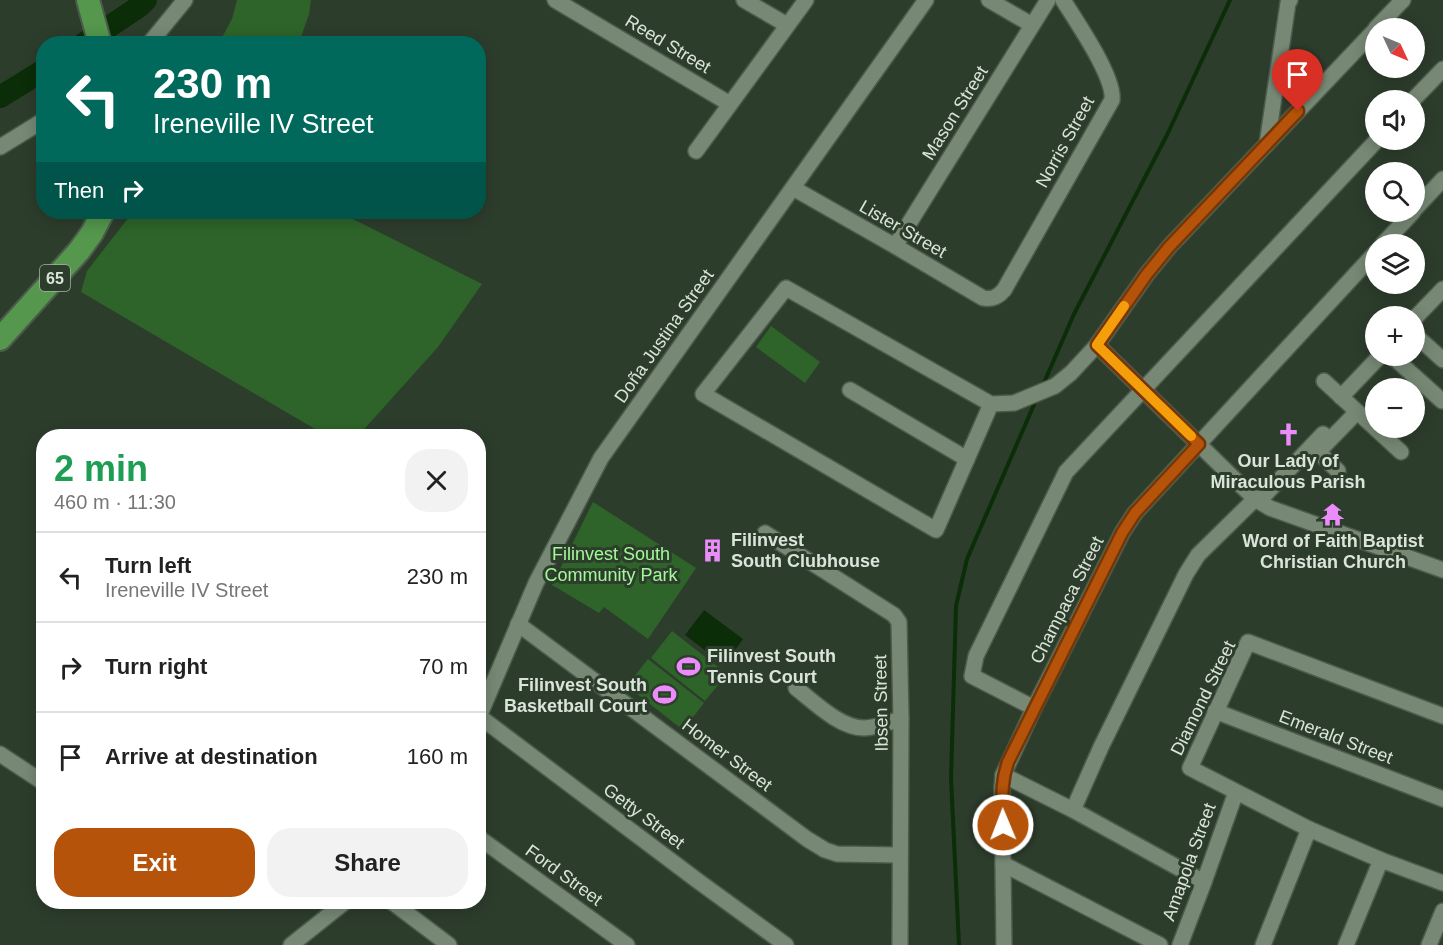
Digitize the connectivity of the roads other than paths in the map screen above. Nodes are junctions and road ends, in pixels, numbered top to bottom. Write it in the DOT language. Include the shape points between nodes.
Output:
graph roads {
  1 [pos="184,0"];
  2 [pos="555,0"];
  3 [pos="744,0"];
  4 [pos="806,0"];
  5 [pos="926,0"];
  6 [pos="989,0"];
  7 [pos="1048,0"];
  8 [pos="1063,0"];
  9 [pos="1403,0"];
  10 [pos="1288,1"];
  11 [pos="89,3"];
  12 [pos="1386,18"];
  13 [pos="787,25"];
  14 [pos="1032,25"];
  15 [pos="98,36"];
  16 [pos="155,36"];
  17 [pos="1365,41"];
  18 [pos="1443,69"];
  19 [pos="1423,90"];
  20 [pos="730,104"];
  21 [pos="36,125"];
  22 [pos="1267,144"];
  23 [pos="0,147"];
  24 [pos="1368,150"];
  25 [pos="696,151"];
  26 [pos="1443,179"];
  27 [pos="793,188"];
  28 [pos="1425,199"];
  29 [pos="100,219"];
  30 [pos="1404,222"];
  31 [pos="1392,234"];
  32 [pos="895,246"];
  33 [pos="1365,264"];
  34 [pos="1443,289"];
  35 [pos="995,298"];
  36 [pos="1425,308"];
  37 [pos="0,339"];
  38 [pos="1425,344"];
  39 [pos="1097,345"];
  40 [pos="1443,360"];
  41 [pos="1370,366"];
  42 [pos="1405,366"];
  43 [pos="1324,381"];
  44 [pos="1143,389"];
  45 [pos="850,390"];
  46 [pos="1440,394"];
  47 [pos="1341,397"];
  48 [pos="991,404"];
  49 [pos="1357,412"];
  50 [pos="1323,434"];
  51 [pos="1199,444"];
  52 [pos="1401,452"];
  53 [pos="967,459"];
  54 [pos="1338,471"];
  55 [pos="1257,500"];
  56 [pos="765,533"];
  57 [pos="1443,570"];
  58 [pos="518,624"];
  59 [pos="796,688"];
  60 [pos="486,701"];
  61 [pos="1034,708"];
  62 [pos="1215,711"];
  63 [pos="1443,716"];
  64 [pos="901,720"];
  65 [pos="486,723"];
  66 [pos="0,754"];
  67 [pos="1003,775"];
  68 [pos="36,778"];
  69 [pos="1236,792"];
  70 [pos="1443,799"];
  71 [pos="1073,810"];
  72 [pos="1310,829"];
  73 [pos="486,843"];
  74 [pos="899,855"];
  75 [pos="1381,860"];
  76 [pos="1003,864"];
  77 [pos="1204,882"];
  78 [pos="1443,883"];
  79 [pos="336,909"];
  80 [pos="401,909"];
  81 [pos="1443,911"];
  82 [pos="291,945"];
  83 [pos="449,945"];
  84 [pos="627,945"];
  85 [pos="786,945"];
  86 [pos="900,945"];
  87 [pos="1005,945"];
  88 [pos="1160,945"];
  89 [pos="1180,945"];
  90 [pos="1263,945"];
  91 [pos="1346,945"];
  92 [pos="1429,945"];
  1 -- 16 [label="street"];
  2 -- 20 [label="street, Reed Street"];
  3 -- 13 [label="street"];
  4 -- 13 [label="street"];
  5 -- 27 [label="street, Doña Justina Street"];
  6 -- 14 [label="street"];
  7 -- 14 [label="street, Mason Street"];
  8 -- 35 [label="street, Norris Street" via="1096,54 1112,100 1004,290"];
  9 -- 12 [label="street"];
  10 -- 22 [label="street"];
  11 -- 15 [label="highway"];
  13 -- 20 [label="street"];
  14 -- 32 [label="street, Mason Street"];
  17 -- 22 [label="street"];
  18 -- 19 [label="street"];
  20 -- 25 [label="street"];
  21 -- 23 [label="street"];
  22 -- 39 [label="street" via="1169,247"];
  24 -- 44 [label="street"];
  26 -- 28 [label="street"];
  27 -- 32 [label="street, Lister Street"];
  27 -- 58 [label="street, Doña Justina Street" via="601,458"];
  29 -- 37 [label="highway, 65" via="79,252"];
  30 -- 31 [label="street"];
  32 -- 35 [label="street, Lister Street" via="983,298"];
  33 -- 51 [label="street, Champaca Street"];
  34 -- 36 [label="street"];
  38 -- 40 [label="street"];
  39 -- 44 [label="street"];
  39 -- 48 [label="street" via="1055,386 1014,403"];
  41 -- 47 [label="street"];
  42 -- 46 [label="street"];
  43 -- 47 [label="street"];
  44 -- 51 [label="street"];
  44 -- 61 [label="street" via="1066,472 976,656 972,676"];
  45 -- 53 [label="street"];
  47 -- 49 [label="street"];
  48 -- 53 [label="street"];
  48 -- 53 [label="street" via="786,288 703,394 936,530"];
  49 -- 52 [label="street"];
  49 -- 54 [label="street" via="1318,452"];
  50 -- 55 [label="street"];
  51 -- 55 [label="street"];
  51 -- 61 [label="street, Champaca Street" via="1135,513 1122,533"];
  55 -- 57 [label="street"];
  55 -- 71 [label="street" via="1198,555 1186,574"];
  56 -- 64 [label="street, Ibsen Street" via="897,618"];
  58 -- 60 [label="street, Doña Justina Street"];
  58 -- 74 [label="street, Homer Street" via="825,850 837,854"];
  59 -- 64 [label="street" via="851,726 866,728"];
  61 -- 67 [label="street, Champaca Street"];
  62 -- 63 [label="street, Diamond Street" via="1248,642"];
  62 -- 69 [label="street, Diamond Street" via="1190,768"];
  62 -- 70 [label="street, Emerald Street"];
  64 -- 74 [label="street, Ibsen Street"];
  65 -- 85 [label="street, Getty Street"];
  66 -- 68 [label="street"];
  67 -- 71 [label="street"];
  67 -- 76 [label="street, Champaca Street"];
  69 -- 72 [label="street, Diamond Street"];
  69 -- 77 [label="street, Amapola Street"];
  71 -- 77 [label="street"];
  72 -- 75 [label="street, Diamond Street"];
  72 -- 90 [label="street"];
  73 -- 84 [label="street, Ford Street"];
  74 -- 86 [label="street, Ibsen Street"];
  75 -- 78 [label="street, Diamond Street"];
  75 -- 91 [label="street"];
  76 -- 87 [label="street, Champaca Street"];
  76 -- 88 [label="street"];
  77 -- 89 [label="street, Amapola Street"];
  79 -- 82 [label="street"];
  80 -- 83 [label="street"];
  81 -- 92 [label="street"];
}
